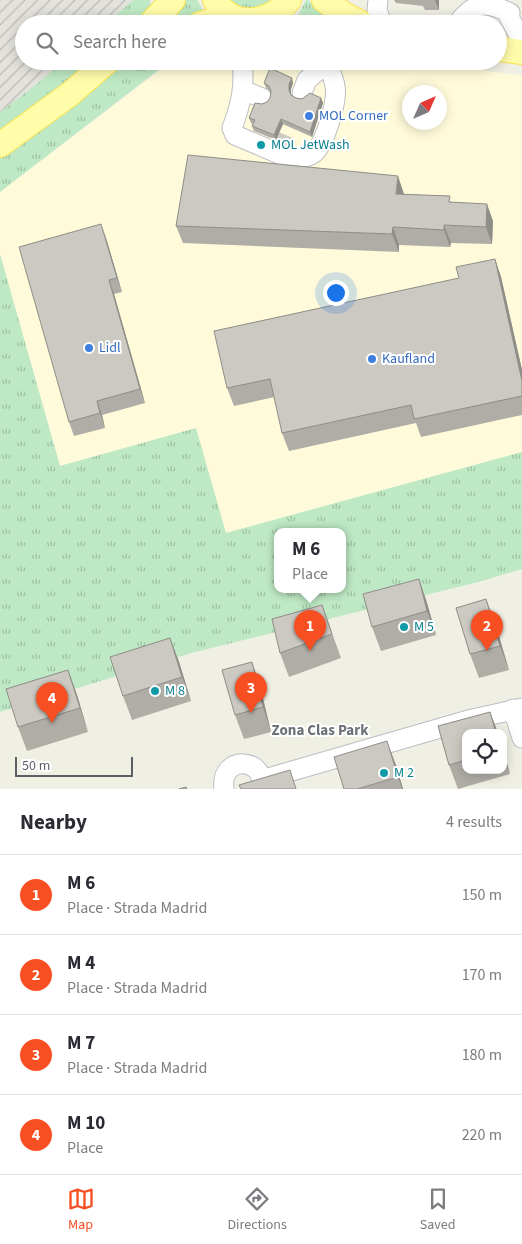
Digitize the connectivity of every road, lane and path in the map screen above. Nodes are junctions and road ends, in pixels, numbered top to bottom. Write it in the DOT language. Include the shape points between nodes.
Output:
graph roads {
  1 [pos="173,0"];
  2 [pos="289,0"];
  3 [pos="324,0"];
  4 [pos="378,0"];
  5 [pos="472,3"];
  6 [pos="510,6"];
  7 [pos="159,15"];
  8 [pos="273,15"];
  9 [pos="345,15"];
  10 [pos="379,15"];
  11 [pos="463,15"];
  12 [pos="522,41"];
  13 [pos="507,50"];
  14 [pos="522,52"];
  15 [pos="98,70"];
  16 [pos="112,70"];
  17 [pos="243,70"];
  18 [pos="319,70"];
  19 [pos="330,70"];
  20 [pos="243,90"];
  21 [pos="70,94"];
  22 [pos="302,94"];
  23 [pos="262,98"];
  24 [pos="0,145"];
  25 [pos="518,708"];
  26 [pos="522,738"];
  27 [pos="262,784"];
  28 [pos="224,789"];
  1 -- 7 [label="main road"];
  2 -- 8 [label="main road"];
  3 -- 9 [label="main road"];
  4 -- 10 [label="street"];
  5 -- 6 [label="street"];
  5 -- 11 [label="street"];
  6 -- 12 [label="street" via="509,17"];
  13 -- 14 [label="main road"];
  15 -- 21 [label="main road"];
  16 -- 21 [label="main road"];
  17 -- 20 [label="street"];
  18 -- 22 [label="street" via="307,80"];
  19 -- 20 [label="street" via="336,88 331,120 319,146 312,154 301,158 291,158 235,135 232,128"];
  20 -- 23 [label="street"];
  21 -- 24 [label="main road"];
  25 -- 26 [label="street"];
  25 -- 27 [label="street" via="468,720"];
  27 -- 28 [label="street" via="256,768 243,763 226,772"];
}
